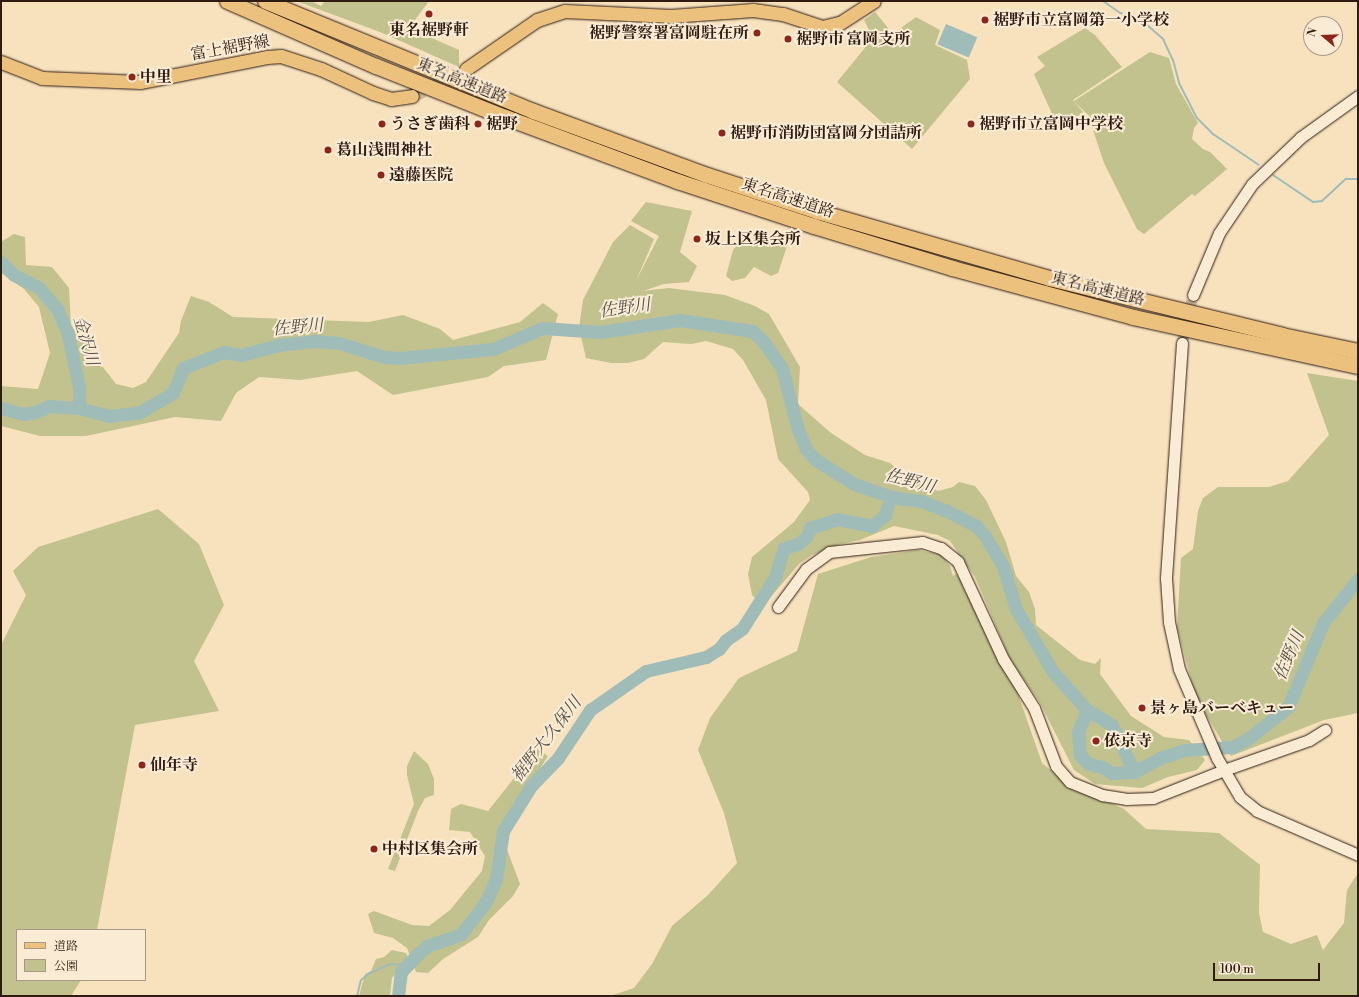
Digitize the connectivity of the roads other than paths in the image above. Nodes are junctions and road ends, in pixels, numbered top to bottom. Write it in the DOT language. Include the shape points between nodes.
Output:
graph roads {
  1 [pos="227,1"];
  2 [pos="265,1"];
  3 [pos="874,1"];
  4 [pos="1,62"];
  5 [pos="466,69"];
  6 [pos="412,96"];
  7 [pos="1358,96"];
  8 [pos="1193,295"];
  9 [pos="1182,343"];
  10 [pos="1358,351"];
  11 [pos="1358,366"];
  12 [pos="778,607"];
  13 [pos="1326,730"];
  14 [pos="1224,770"];
  15 [pos="1358,855"];
  1 -- 11 [label="highway, 東名高速道路" via="376,66 504,117 677,181 821,228 952,268 1126,315"];
  2 -- 10 [label="highway, 東名高速道路" via="532,111 707,175 817,211 1057,280"];
  3 -- 5 [label="main road" via="840,23 822,27 783,14 753,10 671,16 565,11 537,20"];
  4 -- 6 [label="main road, 富士裾野線" via="42,78 140,82 267,56 281,56 316,66 364,90 391,99"];
  7 -- 8 [label="street" via="1302,137 1252,184 1219,233"];
  9 -- 14 [label="street" via="1167,599 1179,669"];
  12 -- 14 [label="street" via="806,569 829,552 922,542 941,548 958,562 1003,658 1034,708 1056,766 1070,782 1102,795 1142,800"];
  13 -- 14 [label="street" via="1310,740"];
  14 -- 15 [label="street" via="1240,797 1257,811"];
}
